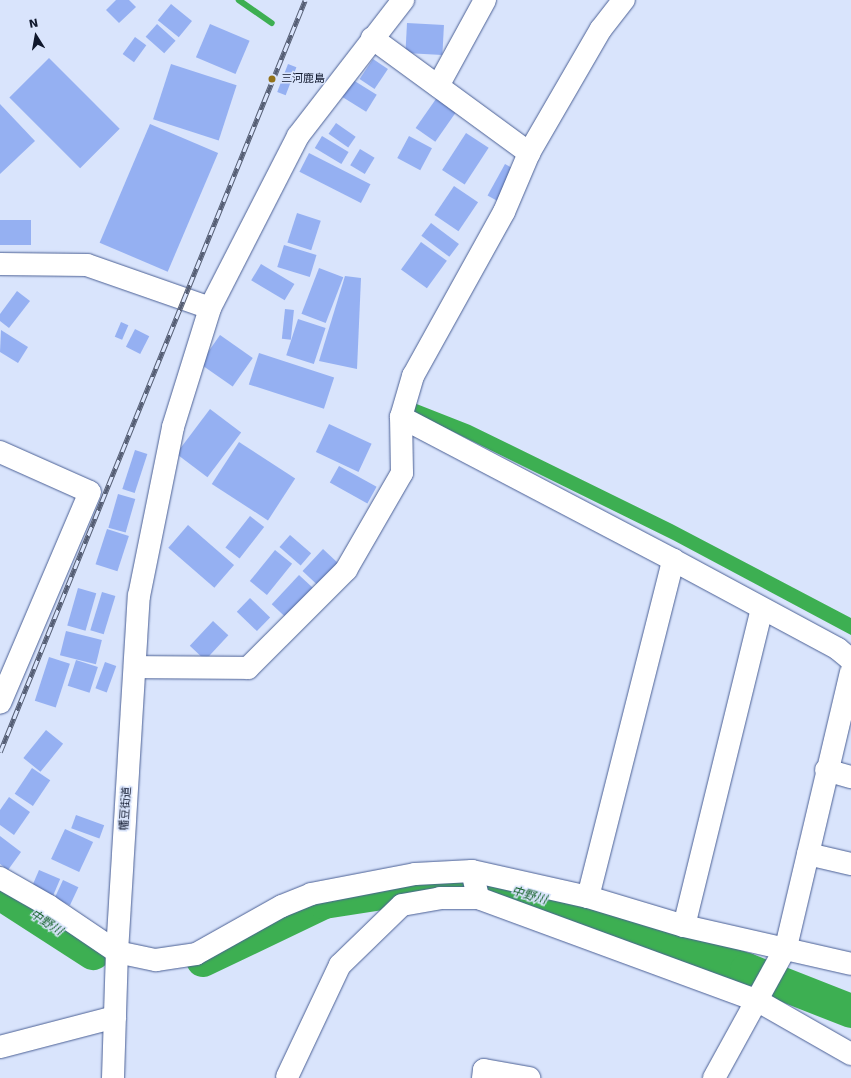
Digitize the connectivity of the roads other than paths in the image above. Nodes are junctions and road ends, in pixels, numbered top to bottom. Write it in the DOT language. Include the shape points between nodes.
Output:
graph roads {
  1 [pos="402,0"];
  2 [pos="485,0"];
  3 [pos="624,0"];
  4 [pos="372,38"];
  5 [pos="438,86"];
  6 [pos="529,153"];
  7 [pos="0,264"];
  8 [pos="210,308"];
  9 [pos="401,417"];
  10 [pos="0,452"];
  11 [pos="673,560"];
  12 [pos="762,609"];
  13 [pos="851,660"];
  14 [pos="135,667"];
  15 [pos="851,673"];
  16 [pos="0,704"];
  17 [pos="826,770"];
  18 [pos="851,777"];
  19 [pos="808,854"];
  20 [pos="851,864"];
  21 [pos="0,878"];
  22 [pos="474,884"];
  23 [pos="588,897"];
  24 [pos="684,926"];
  25 [pos="785,951"];
  26 [pos="117,952"];
  27 [pos="851,964"];
  28 [pos="758,1001"];
  29 [pos="115,1017"];
  30 [pos="0,1047"];
  31 [pos="851,1054"];
  32 [pos="113,1078"];
  33 [pos="288,1078"];
  34 [pos="483,1078"];
  35 [pos="529,1078"];
  36 [pos="714,1078"];
  1 -- 4 [label="street, 幡豆街道"];
  2 -- 5 [label="street"];
  3 -- 6 [label="street" via="601,29"];
  4 -- 5 [label="street"];
  4 -- 8 [label="street, 幡豆街道" via="298,136"];
  5 -- 6 [label="street"];
  6 -- 9 [label="street" via="504,212 413,376"];
  7 -- 8 [label="street" via="87,265"];
  8 -- 14 [label="street, 幡豆街道" via="173,427 139,596"];
  9 -- 11 [label="street"];
  9 -- 14 [label="street" via="402,473 346,570 248,668"];
  10 -- 16 [label="street" via="90,492"];
  11 -- 12 [label="street"];
  11 -- 23 [label="street"];
  12 -- 13 [label="street" via="838,649"];
  12 -- 24 [label="street"];
  14 -- 26 [label="street, 幡豆街道"];
  15 -- 17 [label="street"];
  17 -- 18 [label="street"];
  17 -- 19 [label="street"];
  19 -- 20 [label="street"];
  19 -- 25 [label="street"];
  21 -- 26 [label="street" via="49,906"];
  22 -- 23 [label="street"];
  22 -- 26 [label="street" via="415,874 311,894 282,906 196,954 156,960"];
  22 -- 28 [label="street"];
  22 -- 33 [label="street" via="440,898 402,905 340,965"];
  23 -- 24 [label="street"];
  24 -- 25 [label="street"];
  25 -- 27 [label="street"];
  25 -- 28 [label="street"];
  26 -- 29 [label="street, 幡豆街道"];
  28 -- 31 [label="street"];
  28 -- 36 [label="street"];
  29 -- 30 [label="street"];
  29 -- 32 [label="street"];
  34 -- 35 [label="street" via="484,1070"];
}
